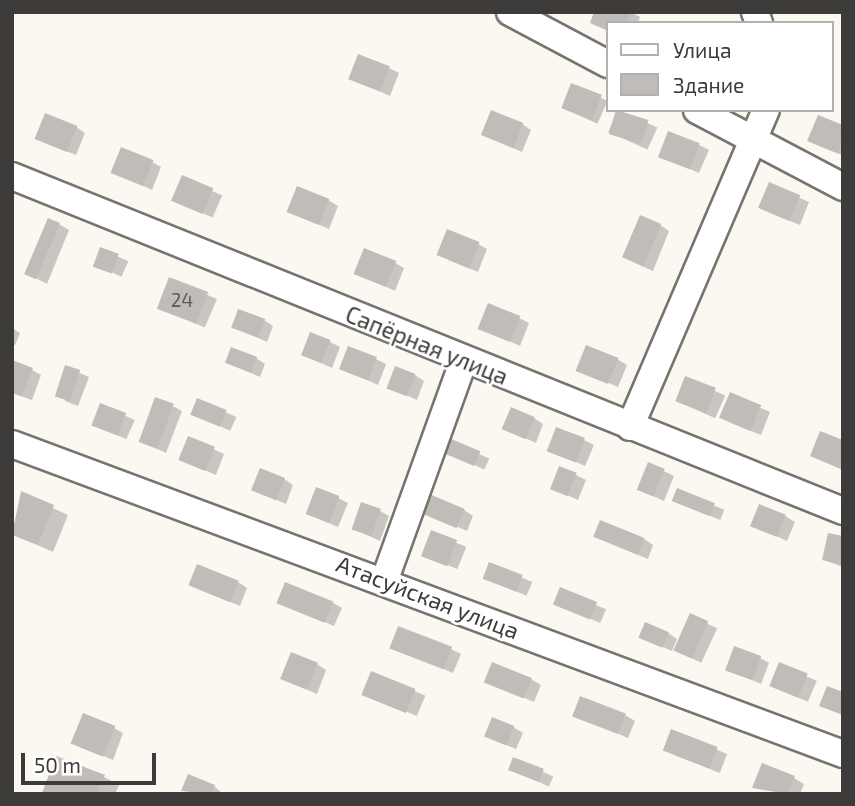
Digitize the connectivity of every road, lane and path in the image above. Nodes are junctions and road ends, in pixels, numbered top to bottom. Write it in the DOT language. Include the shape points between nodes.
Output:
graph roads {
  1 [pos="510,12"];
  2 [pos="606,63"];
  3 [pos="701,112"];
  4 [pos="765,112"];
  5 [pos="755,140"];
  6 [pos="12,176"];
  7 [pos="843,187"];
  8 [pos="464,360"];
  9 [pos="630,427"];
  10 [pos="12,444"];
  11 [pos="843,511"];
  12 [pos="385,579"];
  13 [pos="843,754"];
  1 -- 2 [label="street"];
  3 -- 5 [label="street"];
  4 -- 5 [label="street"];
  5 -- 7 [label="street"];
  5 -- 9 [label="street"];
  6 -- 8 [label="street, Сапёрная улица"];
  8 -- 9 [label="street, Сапёрная улица"];
  8 -- 12 [label="street"];
  9 -- 11 [label="street, Сапёрная улица"];
  10 -- 12 [label="street, Атасуйская улица"];
  12 -- 13 [label="street, Атасуйская улица"];
}
